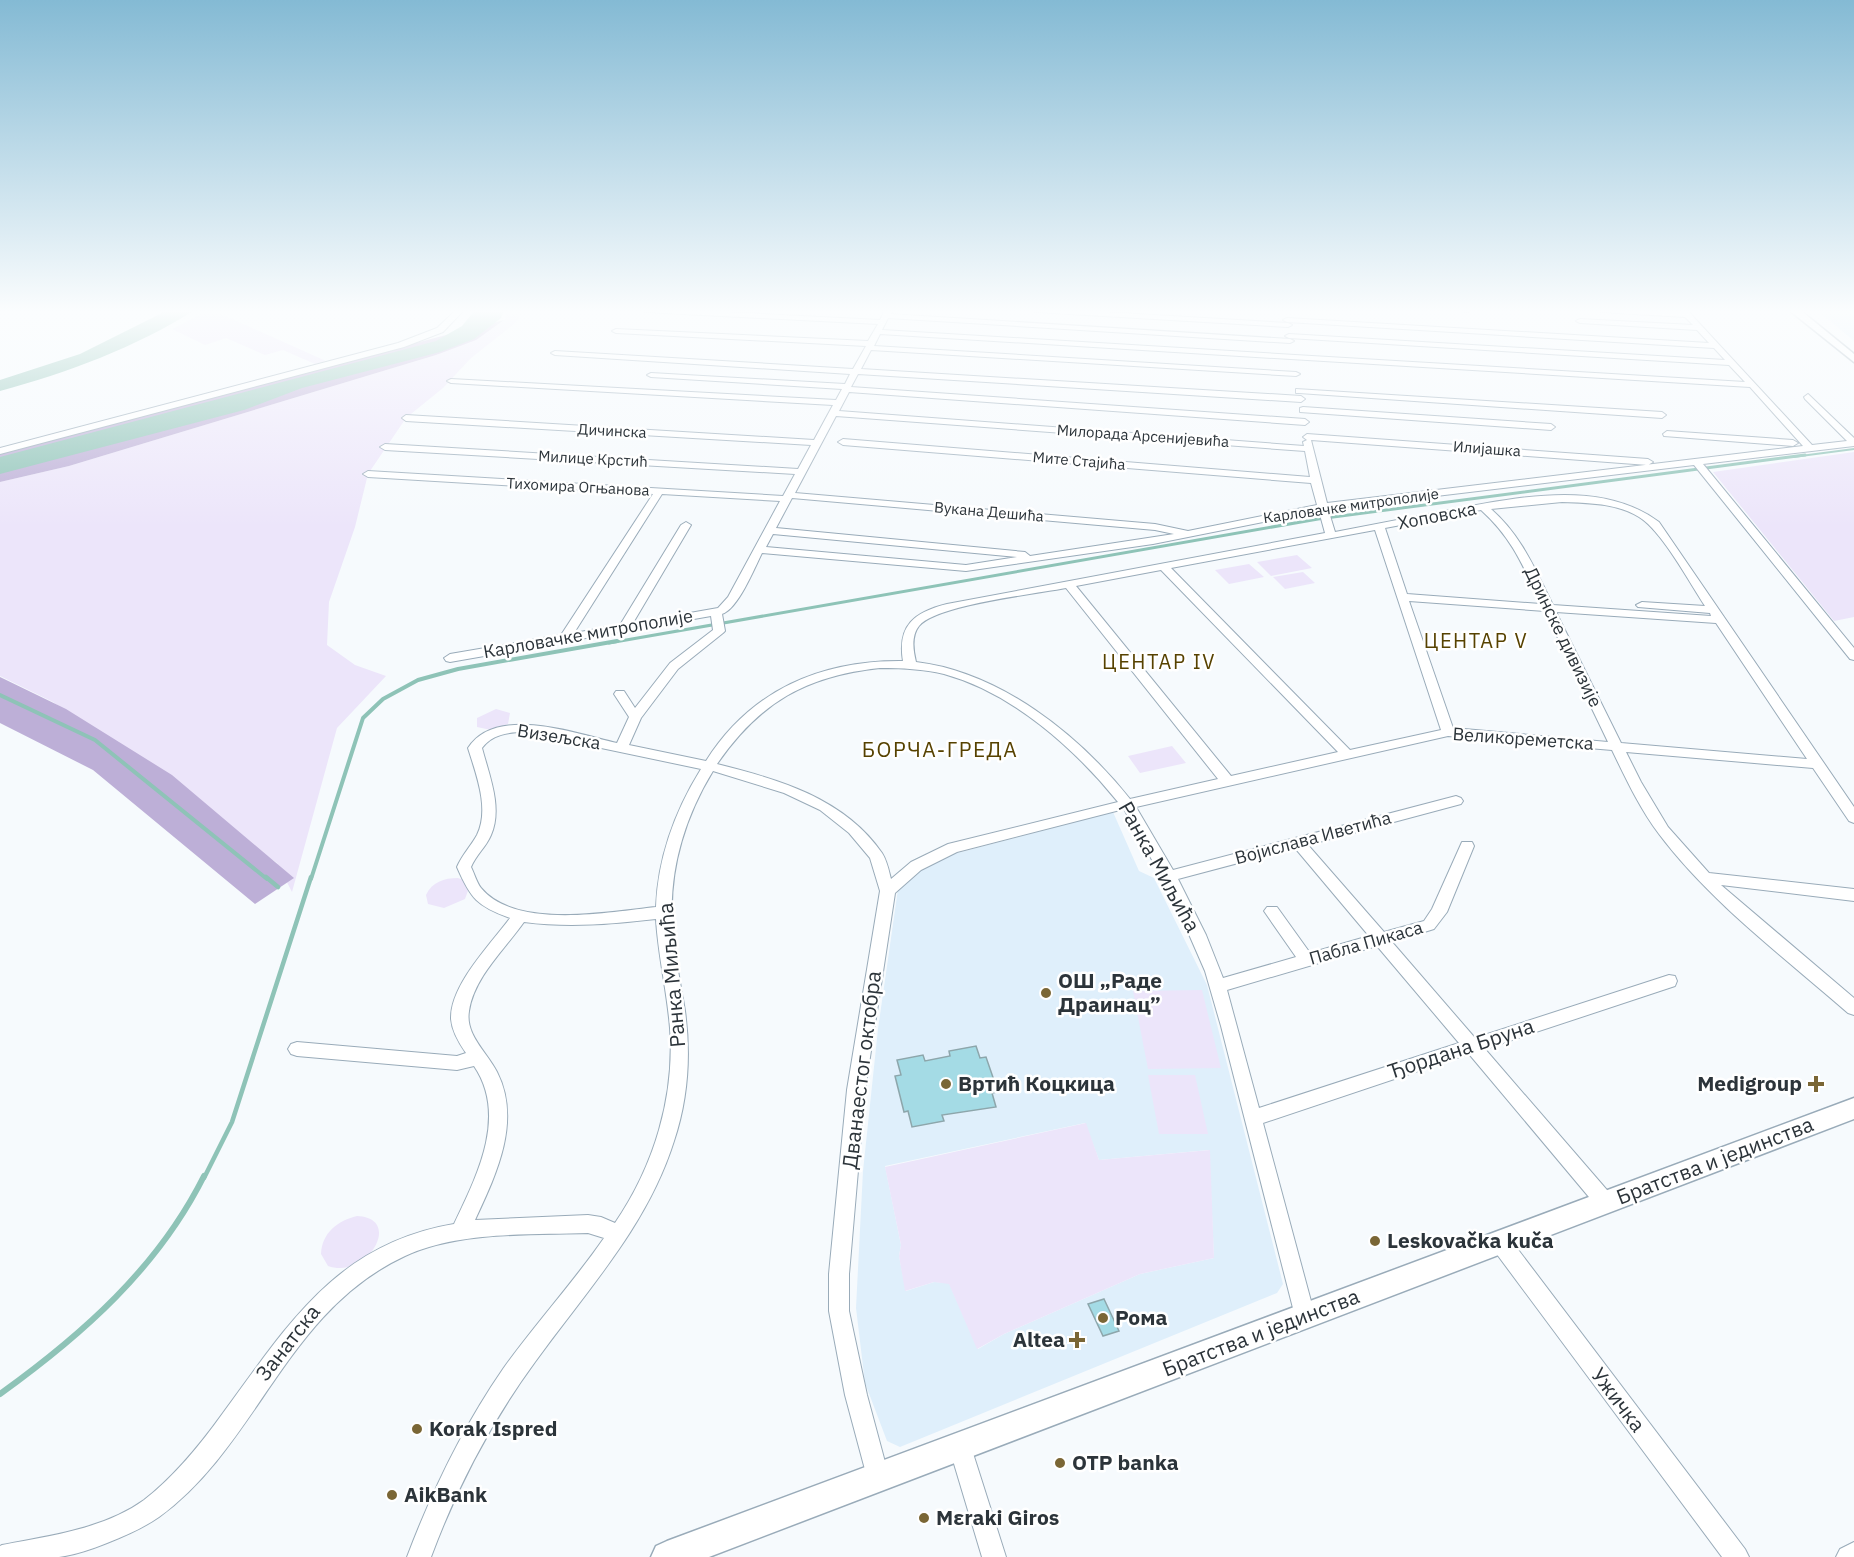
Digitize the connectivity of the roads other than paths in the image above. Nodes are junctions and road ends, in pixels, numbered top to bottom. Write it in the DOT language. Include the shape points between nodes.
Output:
graph roads {
  1 [pos="259,383"];
  2 [pos="480,383"];
  3 [pos="766,383"];
  4 [pos="850,383"];
  5 [pos="1081,383"];
  6 [pos="1298,383"];
  7 [pos="1714,383"];
  8 [pos="1750,383"];
  9 [pos="1752,385"];
  10 [pos="847,388"];
  11 [pos="1300,395"];
  12 [pos="1808,397"];
  13 [pos="838,403"];
  14 [pos="1303,410"];
  15 [pos="833,413"];
  16 [pos="1662,415"];
  17 [pos="406,418"];
  18 [pos="1305,422"];
  19 [pos="1551,427"];
  20 [pos="1667,434"];
  21 [pos="1307,437"];
  22 [pos="843,442"];
  23 [pos="1854,443"];
  24 [pos="817,444"];
  25 [pos="1808,445"];
  26 [pos="385,447"];
  27 [pos="1309,449"];
  28 [pos="0,451"];
  29 [pos="1696,461"];
  30 [pos="1667,465"];
  31 [pos="802,472"];
  32 [pos="368,474"];
  33 [pos="1315,480"];
  34 [pos="659,492"];
  35 [pos="789,497"];
  36 [pos="1322,507"];
  37 [pos="1484,507"];
  38 [pos="686,525"];
  39 [pos="1379,527"];
  40 [pos="770,531"];
  41 [pos="1330,533"];
  42 [pos="1187,534"];
  43 [pos="760,550"];
  44 [pos="1030,558"];
  45 [pos="1162,567"];
  46 [pos="1068,584"];
  47 [pos="1400,592"];
  48 [pos="1547,603"];
  49 [pos="1718,615"];
  50 [pos="720,618"];
  51 [pos="625,627"];
  52 [pos="566,636"];
  53 [pos="1854,656"];
  54 [pos="450,658"];
  55 [pos="910,664"];
  56 [pos="620,694"];
  57 [pos="635,717"];
  58 [pos="1448,732"];
  59 [pos="1616,746"];
  60 [pos="621,748"];
  61 [pos="1347,754"];
  62 [pos="1818,764"];
  63 [pos="709,767"];
  64 [pos="1227,781"];
  65 [pos="1456,801"];
  66 [pos="1127,804"];
  67 [pos="1854,818"];
  68 [pos="1298,842"];
  69 [pos="1467,846"];
  70 [pos="1169,876"];
  71 [pos="1704,878"];
  72 [pos="888,891"];
  73 [pos="1854,895"];
  74 [pos="1272,911"];
  75 [pos="664,912"];
  76 [pos="520,916"];
  77 [pos="1380,938"];
  78 [pos="1306,960"];
  79 [pos="1669,981"];
  80 [pos="1218,986"];
  81 [pos="1854,1008"];
  82 [pos="1472,1046"];
  83 [pos="297,1049"];
  84 [pos="479,1057"];
  85 [pos="1854,1108"];
  86 [pos="1252,1118"];
  87 [pos="1606,1203"];
  88 [pos="460,1232"];
  89 [pos="618,1235"];
  90 [pos="1500,1242"];
  91 [pos="1305,1316"];
  92 [pos="960,1447"];
  93 [pos="878,1477"];
  94 [pos="1854,1554"];
  95 [pos="2,1557"];
  96 [pos="419,1557"];
  97 [pos="667,1557"];
  98 [pos="994,1557"];
  99 [pos="1737,1557"];
  100 [pos="1848,1557"];
  1 -- 28 [label="street"];
  2 -- 13 [label="street"];
  3 -- 10 [label="street"];
  4 -- 10 [label="street"];
  5 -- 11 [label="street"];
  6 -- 11 [label="street"];
  7 -- 9 [label="street"];
  8 -- 9 [label="street"];
  9 -- 25 [label="street"];
  10 -- 13 [label="street"];
  10 -- 18 [label="street"];
  11 -- 14 [label="street"];
  11 -- 16 [label="street"];
  12 -- 23 [label="street"];
  13 -- 15 [label="street"];
  14 -- 18 [label="street"];
  14 -- 19 [label="street"];
  15 -- 24 [label="street"];
  15 -- 27 [label="street, Милорада Арсенијевића"];
  17 -- 24 [label="street, Дичинска"];
  18 -- 21 [label="street"];
  20 -- 25 [label="street"];
  21 -- 27 [label="street"];
  21 -- 30 [label="street, Илијашка"];
  22 -- 33 [label="street, Мите Стајића"];
  23 -- 25 [label="street, Карловачке митрополије"];
  24 -- 31 [label="street"];
  25 -- 29 [label="street, Карловачке митрополије"];
  26 -- 31 [label="street, Милице Крстић"];
  27 -- 33 [label="street"];
  29 -- 30 [label="street, Карловачке митрополије"];
  29 -- 53 [label="street"];
  30 -- 36 [label="street, Карловачке митрополије"];
  31 -- 35 [label="street"];
  32 -- 34 [label="street, Тихомира Огњанова"];
  33 -- 36 [label="street"];
  34 -- 35 [label="street, Тихомира Огњанова"];
  34 -- 52 [label="street"];
  35 -- 40 [label="street"];
  35 -- 42 [label="street, Вукана Дешића" via="1155,527"];
  36 -- 41 [label="street"];
  36 -- 42 [label="street, Карловачке митрополије"];
  37 -- 39 [label="street, Хоповска"];
  37 -- 48 [label="street, Дринске дивизије" via="1511,533"];
  37 -- 49 [label="street, Хоповска" via="1529,500 1572,501 1618,505 1639,512 1655,524"];
  38 -- 51 [label="street"];
  39 -- 41 [label="street, Хоповска"];
  39 -- 47 [label="street"];
  40 -- 43 [label="street"];
  40 -- 44 [label="street" via="1008,552"];
  41 -- 45 [label="street, Хоповска"];
  42 -- 44 [label="street, Карловачке митрополије"];
  43 -- 44 [label="street, Карловачке митрополије" via="958,569"];
  43 -- 50 [label="street"];
  45 -- 46 [label="street, Хоповска"];
  45 -- 61 [label="street"];
  46 -- 55 [label="street, Хоповска" via="947,607 924,616 906,635"];
  46 -- 64 [label="street"];
  47 -- 48 [label="street"];
  47 -- 58 [label="street"];
  48 -- 49 [label="street"];
  48 -- 59 [label="street, Дринске дивизије"];
  49 -- 62 [label="street, Хоповска"];
  50 -- 51 [label="street, Карловачке митрополије"];
  50 -- 57 [label="street" via="674,666"];
  51 -- 52 [label="street, Карловачке митрополије"];
  52 -- 54 [label="street, Карловачке митрополије" via="481,660"];
  55 -- 63 [label="street, Ранка Миљића" via="837,670 785,688 753,714"];
  55 -- 66 [label="street, Ранка Миљића" via="975,680 1004,695 1072,747"];
  56 -- 57 [label="street"];
  57 -- 60 [label="street"];
  58 -- 59 [label="street, Великореметска"];
  58 -- 61 [label="street, Великореметска"];
  59 -- 62 [label="street, Великореметска"];
  59 -- 71 [label="street, Дринске дивизије" via="1649,810"];
  60 -- 63 [label="street, Визељска"];
  60 -- 76 [label="street, Визељска" via="525,728 494,733 476,745 487,792 488,821 465,870 487,903"];
  61 -- 64 [label="street, Великореметска"];
  62 -- 67 [label="street, Хоповска"];
  63 -- 72 [label="street, Дванаестог октобра" via="786,789 845,822 876,854"];
  63 -- 75 [label="street, Ранка Миљића" via="672,842 664,884"];
  64 -- 66 [label="street, Великореметска"];
  65 -- 68 [label="street, Војислава Иветића"];
  66 -- 70 [label="street, Ранка Миљића"];
  66 -- 72 [label="street, Великореметска" via="953,848 916,866"];
  68 -- 70 [label="street, Војислава Иветића"];
  68 -- 77 [label="street"];
  69 -- 77 [label="street, Пабла Пикаса" via="1435,920"];
  70 -- 80 [label="street, Ранка Миљића"];
  71 -- 73 [label="street"];
  71 -- 81 [label="street, Дринске дивизије"];
  72 -- 93 [label="street, Дванаестог октобра" via="856,1090 839,1283 842,1331"];
  74 -- 78 [label="street"];
  75 -- 76 [label="street, Визељска" via="570,920"];
  75 -- 89 [label="street, Ранка Миљића" via="680,1041 679,1081 668,1133 653,1173"];
  76 -- 84 [label="street" via="469,988 460,1009 461,1028"];
  77 -- 78 [label="street, Пабла Пикаса"];
  77 -- 82 [label="street"];
  78 -- 80 [label="street, Пабла Пикаса"];
  79 -- 82 [label="street, Ђордана Бруна"];
  80 -- 86 [label="street, Ранка Миљића"];
  82 -- 86 [label="street, Ђордана Бруна"];
  82 -- 87 [label="street"];
  83 -- 84 [label="street" via="457,1063"];
  84 -- 88 [label="street" via="494,1088 497,1139 486,1176"];
  85 -- 87 [label="street, Братства и јединства"];
  86 -- 91 [label="street, Ранка Миљића"];
  87 -- 90 [label="street, Братства и јединства"];
  88 -- 89 [label="street, Занатска" via="588,1224"];
  88 -- 95 [label="street, Занатска" via="398,1249 341,1282 295,1330 197,1465 150,1509 88,1537"];
  89 -- 96 [label="street, Ранка Миљића" via="486,1414 455,1471"];
  90 -- 91 [label="street, Братства и јединства"];
  90 -- 99 [label="street, Ужичка"];
  91 -- 92 [label="street, Братства и јединства"];
  92 -- 93 [label="street, Братства и јединства"];
  92 -- 98 [label="street"];
  93 -- 97 [label="street, Братства и јединства"];
  94 -- 100 [label="street"];
}
